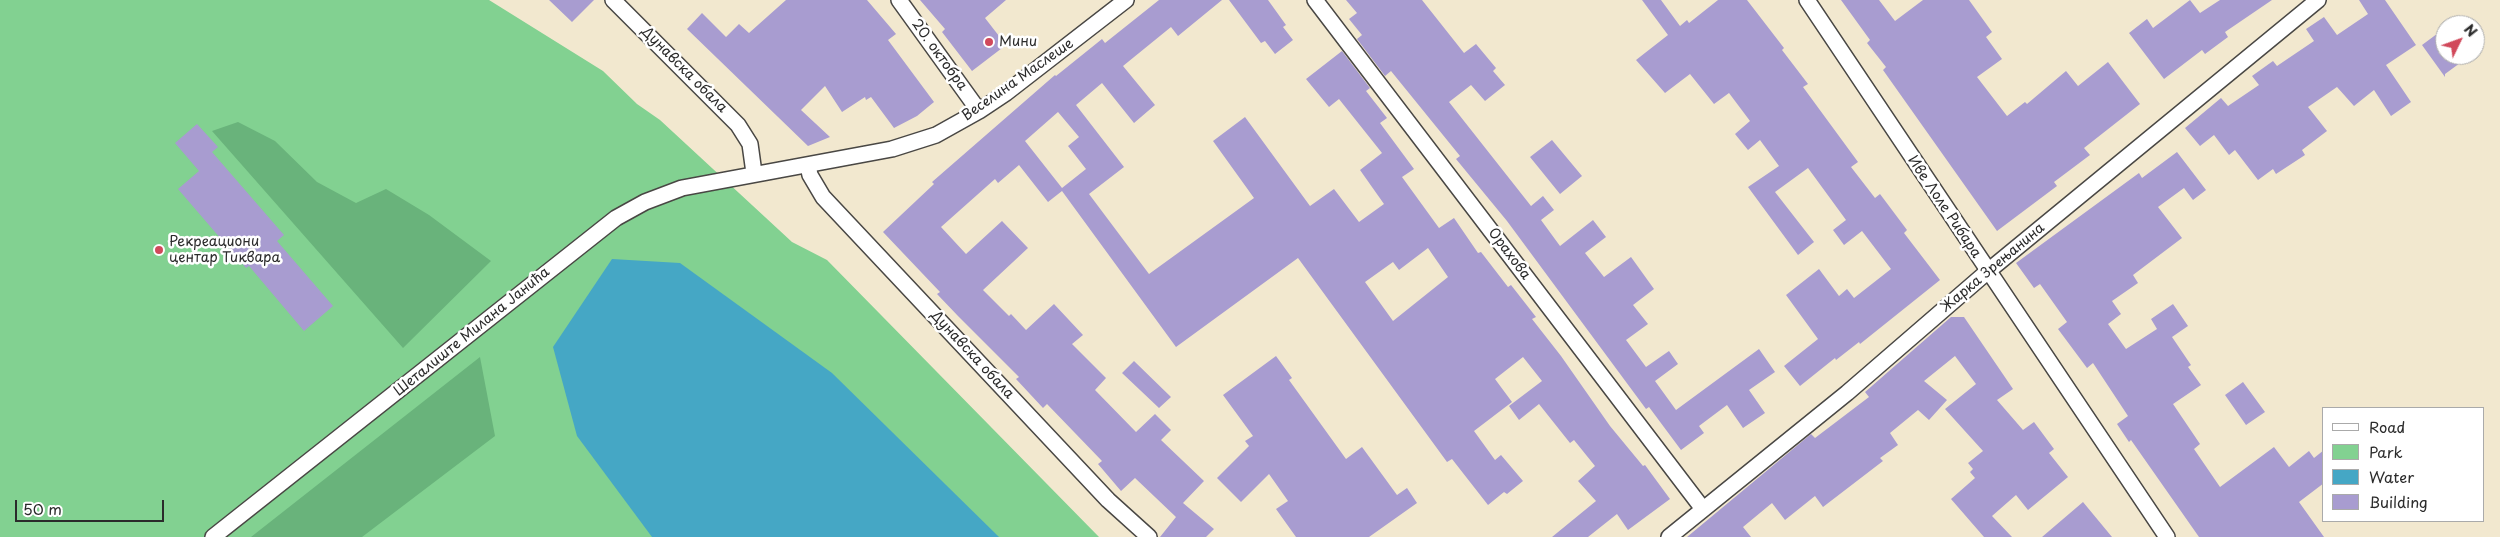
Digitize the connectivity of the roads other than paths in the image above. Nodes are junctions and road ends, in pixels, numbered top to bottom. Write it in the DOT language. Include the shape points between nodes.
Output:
graph roads {
  1 [pos="614,0"];
  2 [pos="899,0"];
  3 [pos="1126,0"];
  4 [pos="1315,0"];
  5 [pos="1806,0"];
  6 [pos="2318,0"];
  7 [pos="979,111"];
  8 [pos="808,166"];
  9 [pos="754,173"];
  10 [pos="1987,272"];
  11 [pos="1703,509"];
  12 [pos="213,537"];
  13 [pos="1149,537"];
  14 [pos="1669,537"];
  15 [pos="2167,537"];
  1 -- 9 [label="street, Дунавска обала" via="738,125 750,144"];
  2 -- 7 [label="street, 20. октобра"];
  3 -- 7 [label="street, Веселина Маслеше"];
  4 -- 11 [label="street, Орахова"];
  5 -- 10 [label="street, Иве Лоле Рибара"];
  6 -- 10 [label="street, Жарка Зрењанина"];
  7 -- 8 [label="street, Веселина Маслеше" via="936,135 892,149"];
  8 -- 9 [label="street, Веселина Маслеше"];
  8 -- 13 [label="street, Дунавска обала" via="823,197 1108,500"];
  9 -- 12 [label="street, Шеталиште Милана Јанића" via="682,188 645,202 616,218"];
  10 -- 11 [label="street, Жарка Зрењанина" via="1847,394"];
  10 -- 15 [label="street, Иве Лоле Рибара"];
  11 -- 14 [label="street, Жарка Зрењанина"];
}
